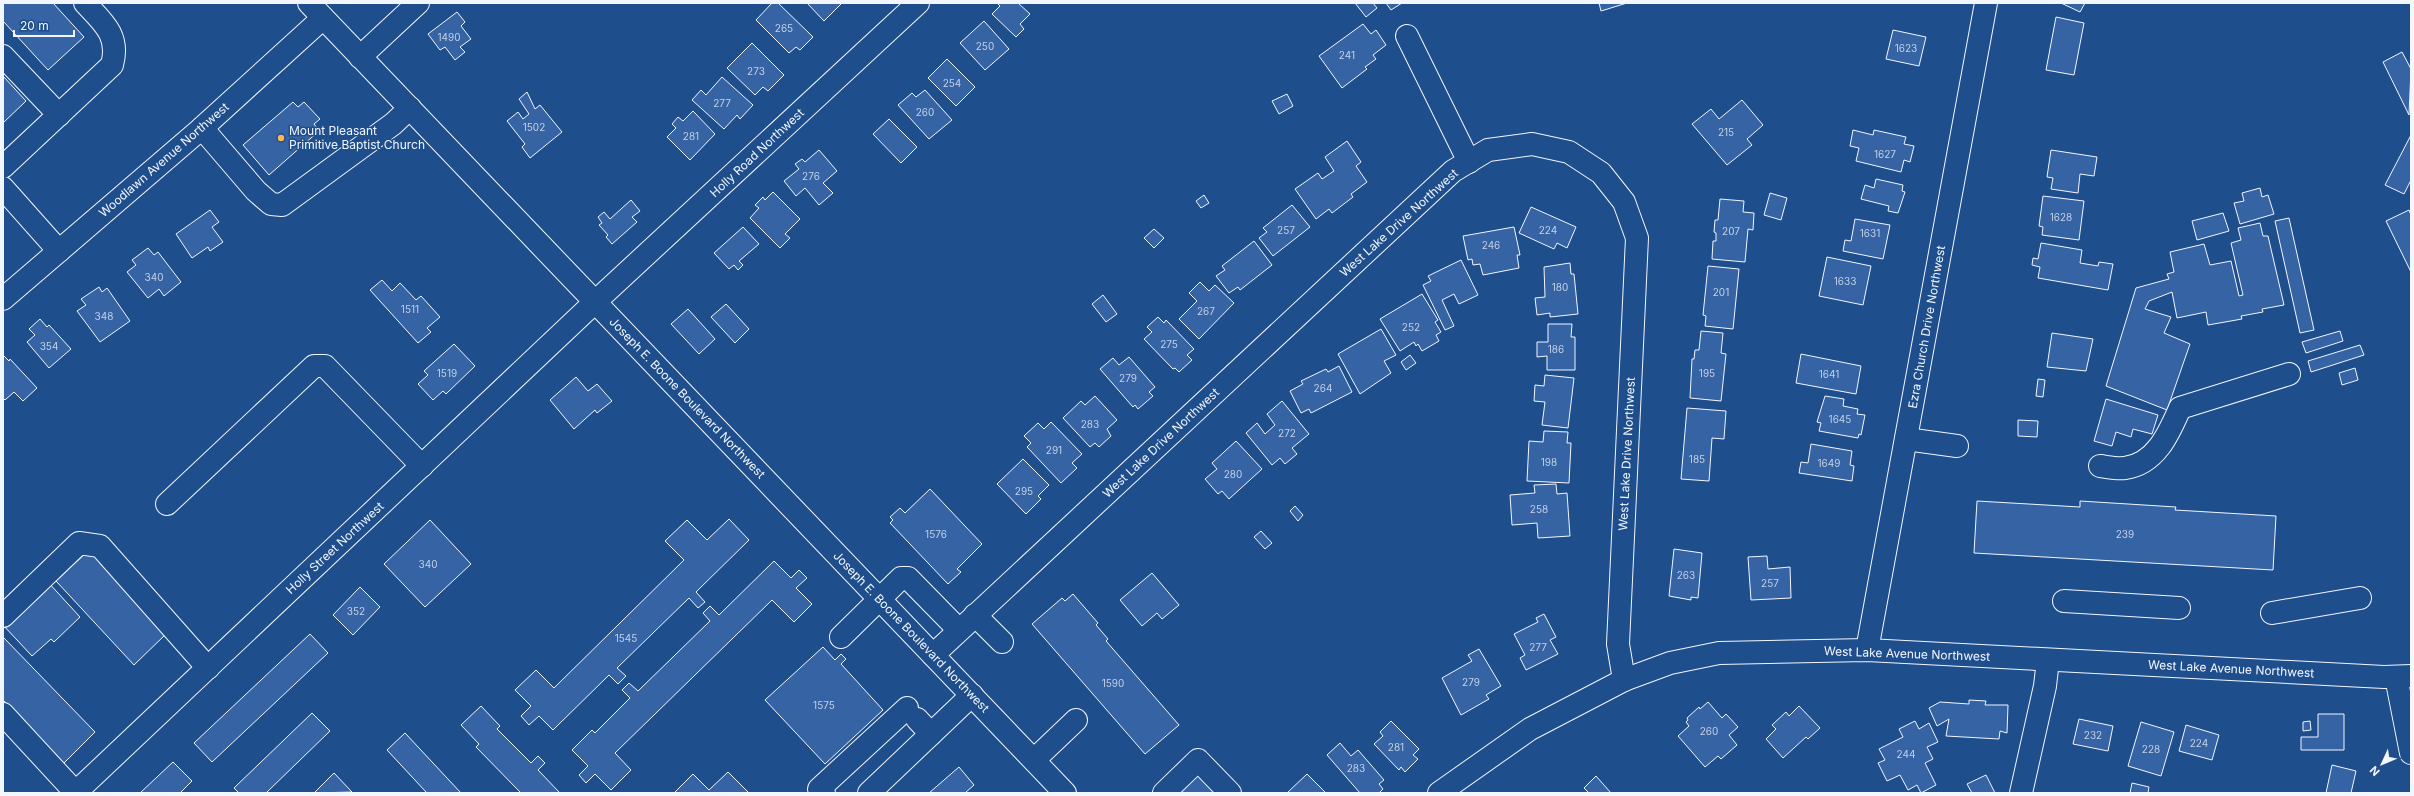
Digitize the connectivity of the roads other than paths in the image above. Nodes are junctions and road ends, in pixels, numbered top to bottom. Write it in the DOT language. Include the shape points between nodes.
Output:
graph roads {
  1 [pos="85,3"];
  2 [pos="418,3"];
  3 [pos="918,3"];
  4 [pos="1986,3"];
  5 [pos="316,10"];
  6 [pos="1408,36"];
  7 [pos="3,56"];
  8 [pos="360,57"];
  9 [pos="410,108"];
  10 [pos="59,115"];
  11 [pos="202,128"];
  12 [pos="1469,162"];
  13 [pos="3,167"];
  14 [pos="3,188"];
  15 [pos="59,251"];
  16 [pos="3,299"];
  17 [pos="595,302"];
  18 [pos="2289,374"];
  19 [pos="1906,439"];
  20 [pos="1957,446"];
  21 [pos="422,466"];
  22 [pos="2100,466"];
  23 [pos="167,504"];
  24 [pos="2360,598"];
  25 [pos="880,599"];
  26 [pos="2064,602"];
  27 [pos="2178,608"];
  28 [pos="2272,613"];
  29 [pos="975,615"];
  30 [pos="3,616"];
  31 [pos="959,630"];
  32 [pos="841,637"];
  33 [pos="1002,642"];
  34 [pos="1867,650"];
  35 [pos="933,654"];
  36 [pos="2048,660"];
  37 [pos="208,668"];
  38 [pos="2393,673"];
  39 [pos="1624,680"];
  40 [pos="972,696"];
  41 [pos="3,714"];
  42 [pos="918,720"];
  43 [pos="1076,720"];
  44 [pos="2411,753"];
  45 [pos="1034,760"];
  46 [pos="76,793"];
  47 [pos="824,793"];
  48 [pos="869,793"];
  49 [pos="1065,793"];
  50 [pos="1164,793"];
  51 [pos="1230,793"];
  52 [pos="1439,793"];
  53 [pos="2021,793"];
  1 -- 10 [label="street" via="106,27 116,51 112,65"];
  2 -- 8 [label="street"];
  3 -- 17 [label="street, Holly Road Northwest"];
  4 -- 19 [label="street, Ezra Church Drive Northwest"];
  5 -- 8 [label="street, Joseph E. Boone Boulevard Northwest"];
  5 -- 11 [label="street, Woodlawn Avenue Northwest"];
  6 -- 12 [label="street"];
  7 -- 10 [label="street"];
  8 -- 9 [label="street, Joseph E. Boone Boulevard Northwest"];
  9 -- 11 [label="street" via="393,124 282,205 271,204 256,191"];
  9 -- 17 [label="street, Joseph E. Boone Boulevard Northwest"];
  10 -- 13 [label="street"];
  11 -- 15 [label="street, Woodlawn Avenue Northwest"];
  12 -- 29 [label="street, West Lake Drive Northwest" via="1453,171"];
  12 -- 39 [label="street, West Lake Drive Northwest" via="1488,150 1532,144 1569,152 1601,173 1620,196 1637,238 1618,644"];
  14 -- 15 [label="street"];
  15 -- 16 [label="street, Woodlawn Avenue Northwest"];
  17 -- 21 [label="street, Holly Street Northwest"];
  17 -- 25 [label="street, Joseph E. Boone Boulevard Northwest"];
  18 -- 22 [label="street" via="2180,408 2164,442 2152,455 2125,468"];
  19 -- 20 [label="street"];
  19 -- 34 [label="street, Ezra Church Drive Northwest"];
  21 -- 23 [label="street" via="325,366 314,366"];
  21 -- 37 [label="street, Holly Street Northwest"];
  24 -- 28 [label="street"];
  25 -- 31 [label="street" via="901,578 908,578"];
  25 -- 32 [label="street"];
  25 -- 35 [label="street, Joseph E. Boone Boulevard Northwest"];
  26 -- 27 [label="street"];
  29 -- 31 [label="street, West Lake Drive Northwest"];
  29 -- 33 [label="street"];
  30 -- 37 [label="street" via="79,543 100,546"];
  31 -- 35 [label="street, West Lake Drive Northwest"];
  34 -- 36 [label="street, West Lake Avenue Northwest"];
  34 -- 39 [label="street, West Lake Avenue Northwest" via="1719,653 1670,663"];
  35 -- 40 [label="street, Joseph E. Boone Boulevard Northwest"];
  36 -- 38 [label="street, West Lake Avenue Northwest"];
  36 -- 53 [label="street" via="2045,686"];
  37 -- 46 [label="street, Holly Street Northwest"];
  38 -- 44 [label="street"];
  39 -- 52 [label="street, West Lake Avenue Northwest" via="1530,729"];
  40 -- 42 [label="street"];
  40 -- 45 [label="street, Joseph E. Boone Boulevard Northwest"];
  41 -- 46 [label="street"];
  42 -- 47 [label="street" via="819,789"];
  42 -- 48 [label="street"];
  43 -- 45 [label="street"];
  45 -- 49 [label="street, Joseph E. Boone Boulevard Northwest"];
  50 -- 51 [label="street" via="1198,760"];
}
